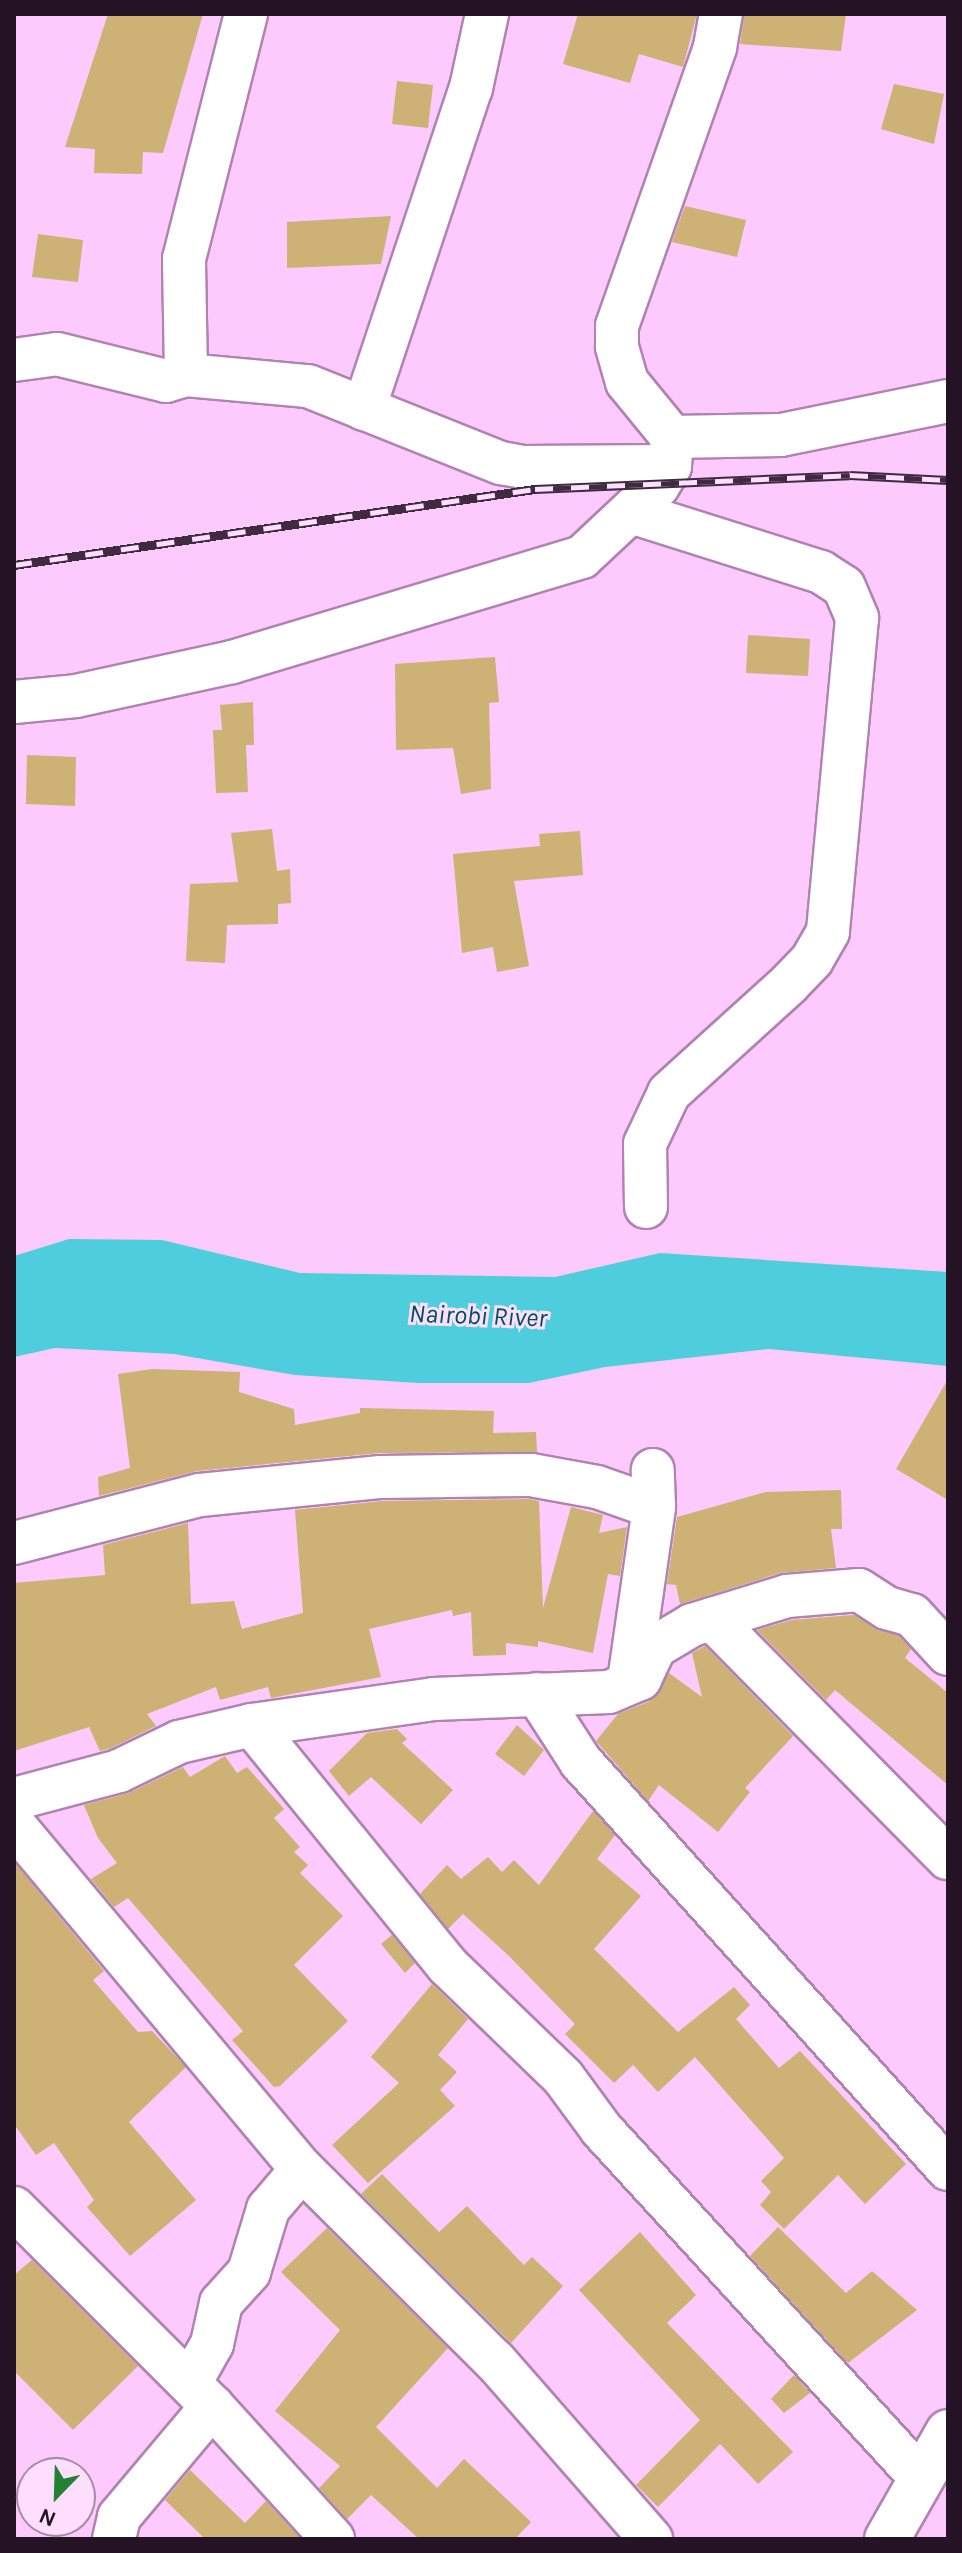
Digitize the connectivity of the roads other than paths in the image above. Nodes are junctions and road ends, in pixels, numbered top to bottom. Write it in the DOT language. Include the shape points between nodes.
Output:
graph roads {
  1 [pos="246,14"];
  2 [pos="487,14"];
  3 [pos="721,14"];
  4 [pos="14,360"];
  5 [pos="186,375"];
  6 [pos="948,401"];
  7 [pos="364,409"];
  8 [pos="671,451"];
  9 [pos="634,513"];
  10 [pos="14,702"];
  11 [pos="646,1207"];
  12 [pos="14,1543"];
  13 [pos="712,1619"];
  14 [pos="948,1654"];
  15 [pos="628,1686"];
  16 [pos="537,1694"];
  17 [pos="252,1725"];
  18 [pos="14,1799"];
  19 [pos="14,1825"];
  20 [pos="948,1858"];
  21 [pos="302,2169"];
  22 [pos="948,2169"];
  23 [pos="14,2208"];
  24 [pos="201,2394"];
  25 [pos="948,2432"];
  26 [pos="921,2478"];
  27 [pos="114,2539"];
  28 [pos="333,2539"];
  29 [pos="651,2539"];
  30 [pos="887,2539"];
  1 -- 5 [label="street" via="184,259"];
  2 -- 7 [label="street" via="471,88"];
  3 -- 8 [label="street" via="711,60 617,326 627,382"];
  4 -- 5 [label="street" via="57,354 166,381"];
  5 -- 7 [label="street" via="308,386"];
  6 -- 8 [label="street"];
  7 -- 8 [label="street" via="501,463"];
  8 -- 9 [label="street"];
  9 -- 10 [label="street" via="597,548 533,575 232,662 76,696"];
  9 -- 11 [label="street" via="821,572 844,587 857,618 828,932 789,984 669,1093 645,1144"];
  12 -- 15 [label="street" via="200,1495 381,1477 531,1475 597,1487 653,1489"];
  13 -- 14 [label="street" via="787,1596 859,1590 887,1608 912,1615"];
  13 -- 15 [label="street" via="655,1647 640,1679"];
  13 -- 20 [label="street"];
  15 -- 16 [label="street" via="609,1692"];
  16 -- 17 [label="street" via="434,1699"];
  16 -- 22 [label="street" via="581,1762"];
  17 -- 18 [label="street" via="179,1742 119,1771"];
  17 -- 26 [label="street" via="447,1965 563,2077 602,2130"];
  19 -- 21 [label="street"];
  21 -- 24 [label="street" via="268,2209 249,2272 224,2297"];
  21 -- 29 [label="street" via="495,2361"];
  23 -- 24 [label="street"];
  24 -- 27 [label="street" via="119,2517"];
  24 -- 28 [label="street"];
  25 -- 26 [label="street"];
  26 -- 30 [label="street"];
}
